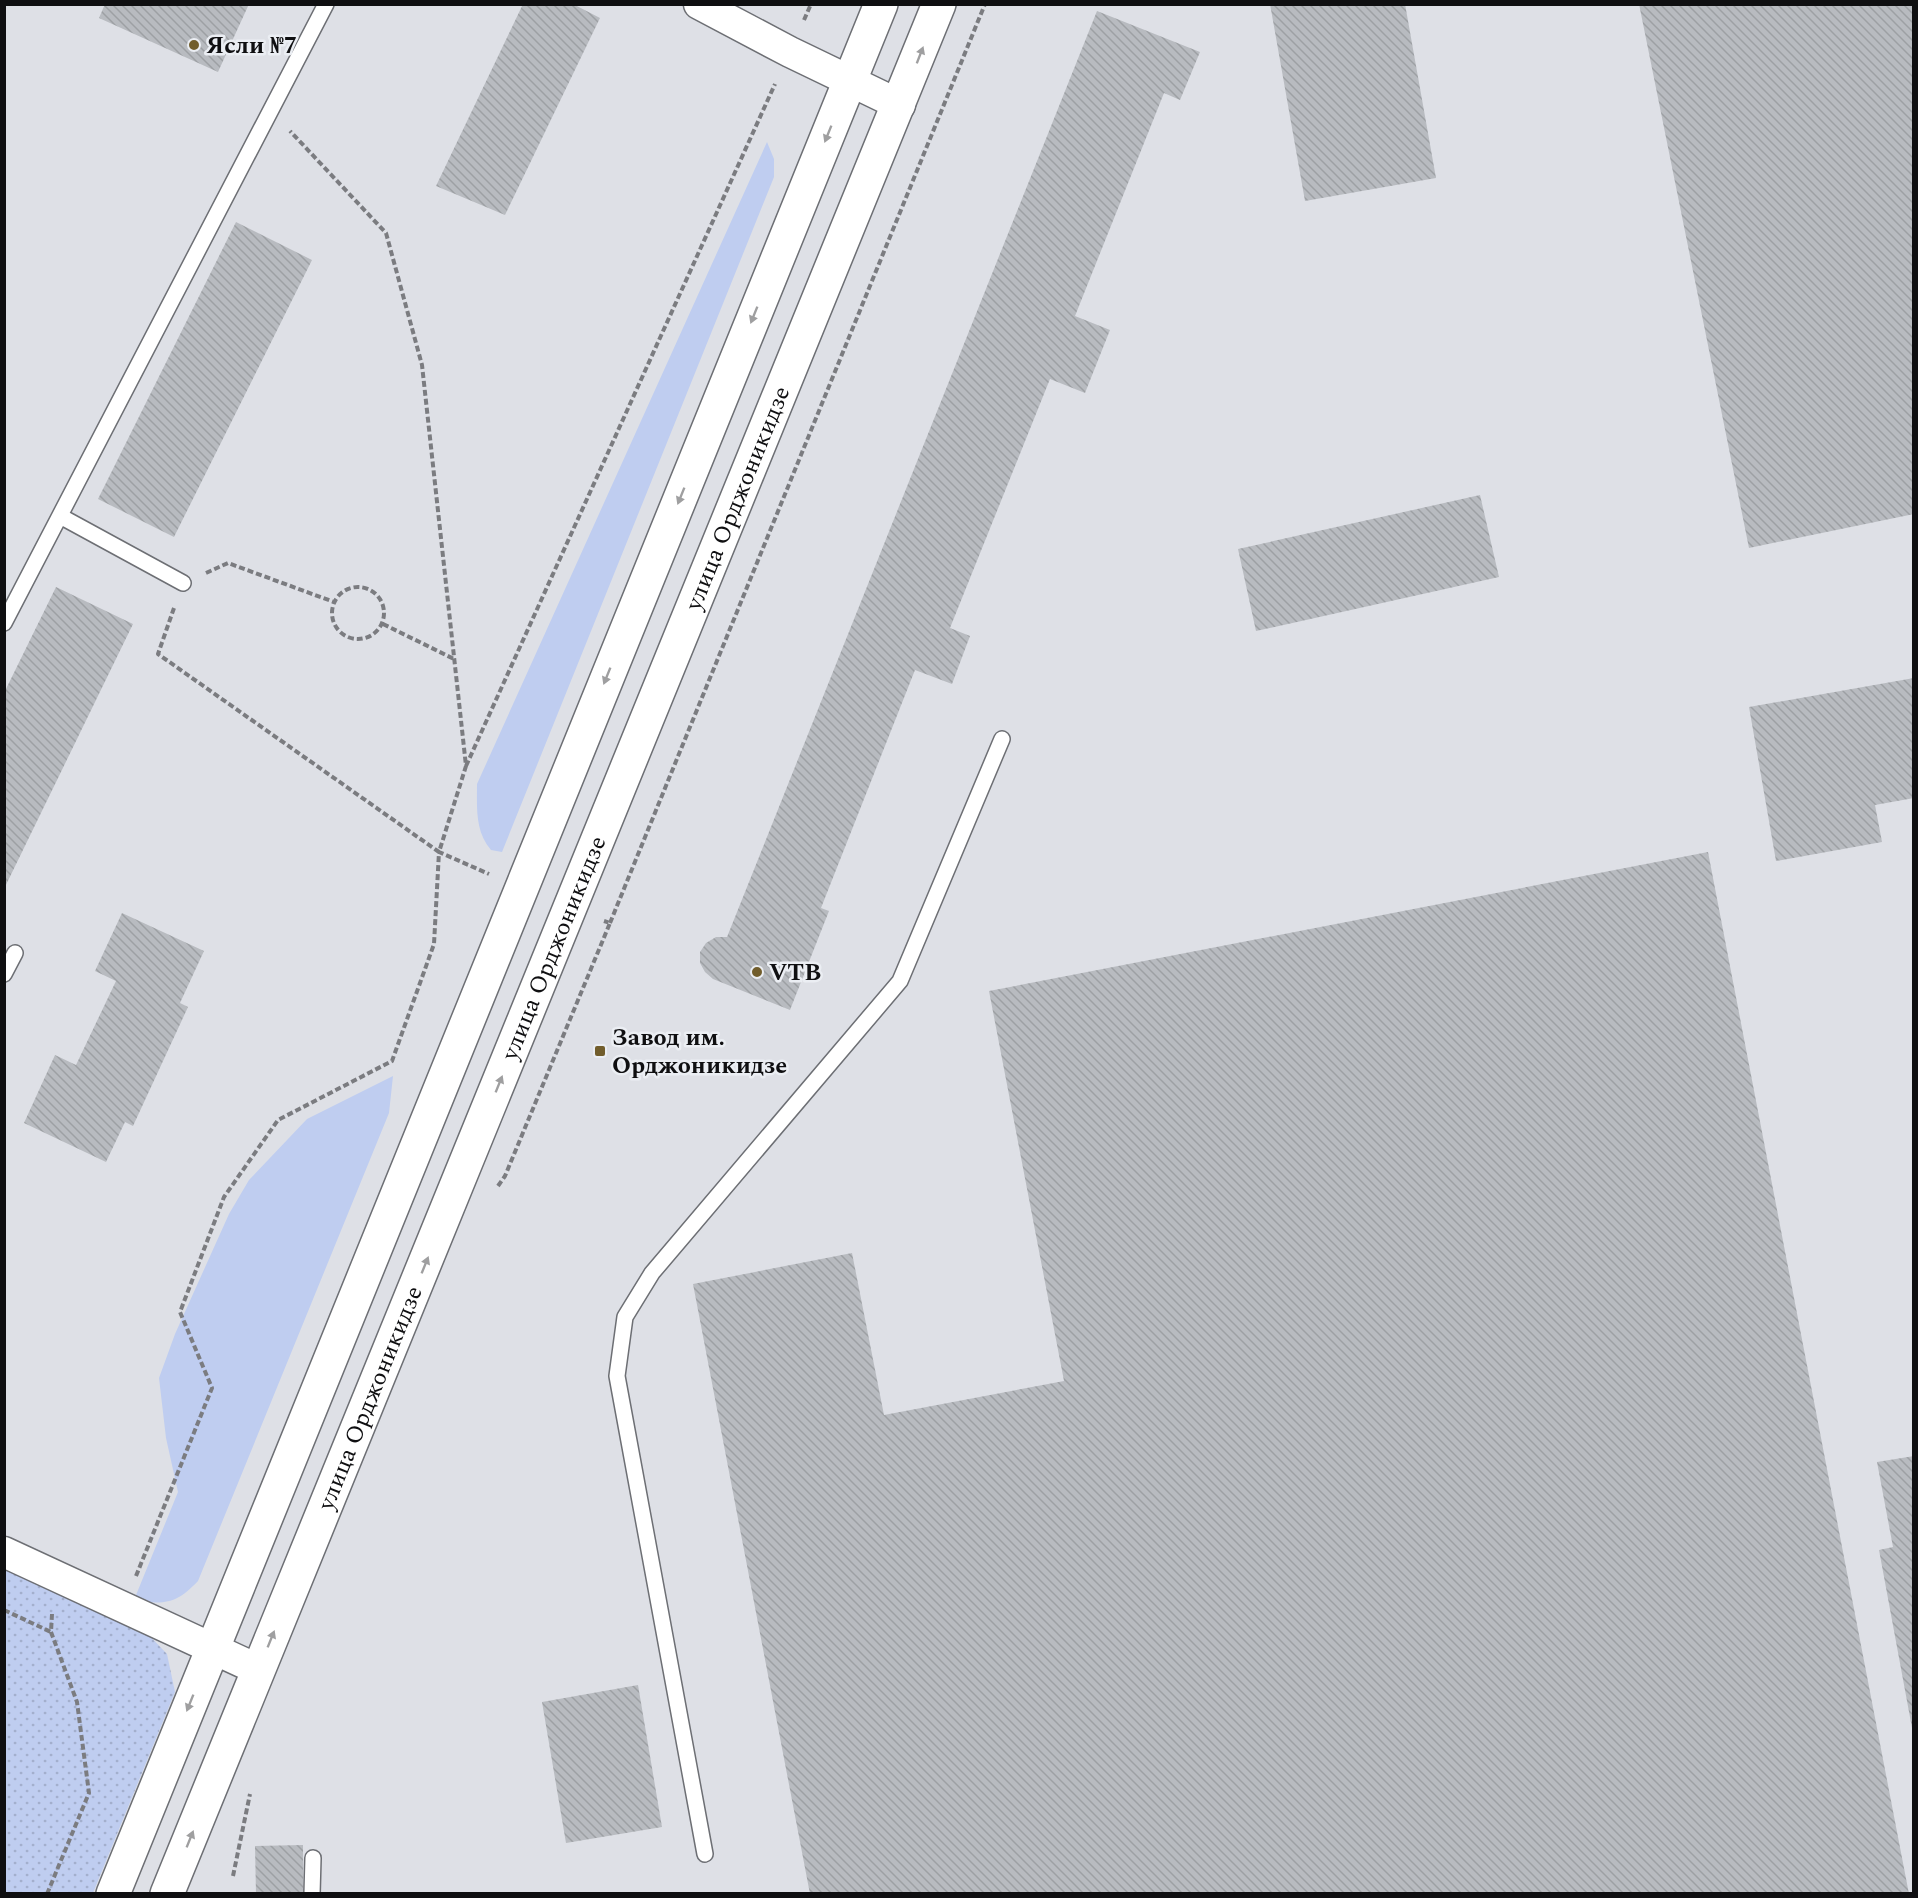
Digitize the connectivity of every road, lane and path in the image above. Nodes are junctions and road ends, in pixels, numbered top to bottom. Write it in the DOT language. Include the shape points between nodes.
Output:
graph roads {
  1 [pos="326,4"];
  2 [pos="699,4"];
  3 [pos="811,4"];
  4 [pos="881,4"];
  5 [pos="939,4"];
  6 [pos="985,4"];
  7 [pos="790,52"];
  8 [pos="850,80"];
  9 [pos="900,105"];
  10 [pos="271,110"];
  11 [pos="60,516"];
  12 [pos="183,583"];
  13 [pos="334,602"];
  14 [pos="4,623"];
  15 [pos="382,624"];
  16 [pos="454,659"];
  17 [pos="1002,739"];
  18 [pos="466,766"];
  19 [pos="439,852"];
  20 [pos="521,889"];
  21 [pos="572,907"];
  22 [pos="610,923"];
  23 [pos="15,953"];
  24 [pos="4,974"];
  25 [pos="491,1195"];
  26 [pos="4,1552"];
  27 [pos="56,1576"];
  28 [pos="134,1581"];
  29 [pos="4,1610"];
  30 [pos="51,1632"];
  31 [pos="212,1648"];
  32 [pos="259,1670"];
  33 [pos="705,1854"];
  34 [pos="313,1858"];
  35 [pos="47,1893"];
  36 [pos="113,1893"];
  37 [pos="167,1893"];
  38 [pos="312,1893"];
  1 -- 10 [label="lane"];
  2 -- 7 [label="street"];
  3 -- 7 [label="path"];
  4 -- 8 [label="main road"];
  9 -- 5 [label="main road, улица Орджоникидзе, one-way"];
  6 -- 22 [label="path"];
  7 -- 8 [label="street"];
  7 -- 18 [label="path"];
  8 -- 9 [label="street"];
  8 -- 20 [label="main road, one-way"];
  9 -- 21 [label="main road, улица Орджоникидзе"];
  10 -- 11 [label="lane"];
  10 -- 16 [label="path" via="386,233 422,365"];
  11 -- 12 [label="lane"];
  11 -- 14 [label="lane"];
  12 -- 13 [label="path" via="228,563"];
  12 -- 19 [label="path" via="158,654"];
  13 -- 15 [label="path" via="335,627 348,637 372,636"];
  13 -- 15 [label="path" via="339,594 355,586 373,591 384,605"];
  15 -- 16 [label="path"];
  16 -- 18 [label="path"];
  17 -- 33 [label="lane" via="900,981 652,1274 625,1317 617,1376"];
  18 -- 19 [label="path"];
  19 -- 20 [label="path"];
  19 -- 28 [label="path" via="434,944 392,1061 278,1120 224,1197 180,1312 212,1388"];
  20 -- 31 [label="main road"];
  21 -- 22 [label="path"];
  32 -- 21 [label="main road, улица Орджоникидзе, one-way"];
  22 -- 25 [label="path" via="505,1176"];
  23 -- 24 [label="lane"];
  26 -- 27 [label="street"];
  27 -- 30 [label="path"];
  27 -- 31 [label="street"];
  29 -- 30 [label="path"];
  30 -- 35 [label="path" via="77,1702 88,1793"];
  31 -- 32 [label="street"];
  31 -- 36 [label="main road, one-way"];
  37 -- 32 [label="main road, улица Орджоникидзе, one-way"];
  34 -- 38 [label="lane"];
}
